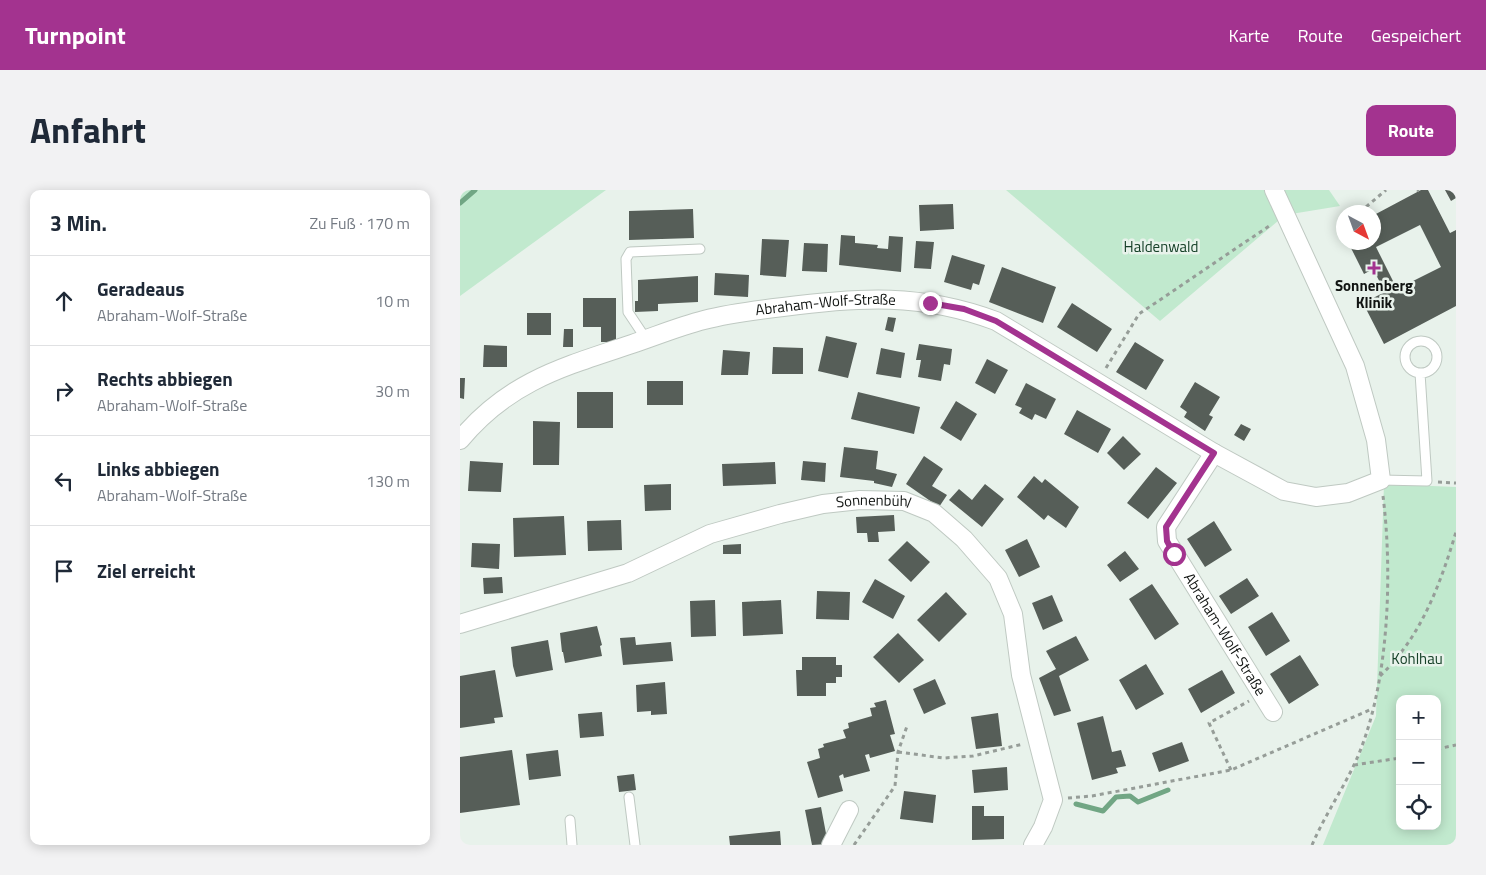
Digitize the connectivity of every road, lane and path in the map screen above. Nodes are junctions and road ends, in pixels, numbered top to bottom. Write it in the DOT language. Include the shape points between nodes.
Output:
graph roads {
  1 [pos="1274,190"];
  2 [pos="1386,190"];
  3 [pos="1368,205"];
  4 [pos="1285,215"];
  5 [pos="700,249"];
  6 [pos="646,339"];
  7 [pos="1420,373"];
  8 [pos="1098,381"];
  9 [pos="460,440"];
  10 [pos="1214,453"];
  11 [pos="1381,480"];
  12 [pos="1456,532"];
  13 [pos="460,624"];
  14 [pos="1380,676"];
  15 [pos="1262,694"];
  16 [pos="1372,708"];
  17 [pos="1273,712"];
  18 [pos="907,726"];
  19 [pos="1037,741"];
  20 [pos="1456,745"];
  21 [pos="1441,748"];
  22 [pos="898,752"];
  23 [pos="1396,759"];
  24 [pos="1354,765"];
  25 [pos="1231,770"];
  26 [pos="629,797"];
  27 [pos="1053,800"];
  28 [pos="849,810"];
  29 [pos="570,820"];
  30 [pos="572,845"];
  31 [pos="635,845"];
  32 [pos="831,845"];
  33 [pos="854,845"];
  34 [pos="1033,845"];
  35 [pos="1312,845"];
  1 -- 4 [label="street"];
  2 -- 3 [label="path"];
  4 -- 8 [label="path" via="1139,314"];
  4 -- 11 [label="street" via="1355,366 1376,440"];
  5 -- 6 [label="lane" via="630,252 626,259 628,312"];
  6 -- 8 [label="street, Abraham-Wolf-Straße" via="704,320 742,312 859,298 895,299 964,309 996,321"];
  6 -- 9 [label="street, Abraham-Wolf-Straße" via="566,366 519,387 493,406"];
  7 -- 11 [label="lane" via="1427,481"];
  8 -- 10 [label="street, Abraham-Wolf-Straße"];
  10 -- 11 [label="street, Abraham-Wolf-Straße" via="1284,491 1316,497 1348,493"];
  10 -- 15 [label="street, Abraham-Wolf-Straße" via="1166,527 1167,541"];
  11 -- 14 [label="path" via="1386,522 1387,581"];
  12 -- 14 [label="path" via="1423,622 1397,660"];
  13 -- 19 [label="street, Sonnenbühl" via="628,573 710,534 780,514 860,500 904,501 934,513 964,539 998,578 1013,614 1021,675"];
  14 -- 16 [label="path"];
  15 -- 17 [label="street, Abraham-Wolf-Straße"];
  15 -- 25 [label="path" via="1209,723"];
  16 -- 24 [label="path"];
  16 -- 25 [label="path"];
  18 -- 22 [label="path"];
  19 -- 22 [label="path" via="973,756 944,758"];
  19 -- 27 [label="street, Sonnenbühl"];
  20 -- 21 [label="path"];
  22 -- 33 [label="path" via="895,786"];
  23 -- 24 [label="path"];
  24 -- 35 [label="path"];
  25 -- 27 [label="path" via="1092,796"];
  26 -- 31 [label="lane"];
  27 -- 34 [label="street"];
  28 -- 32 [label="street"];
  29 -- 30 [label="lane"];
}
